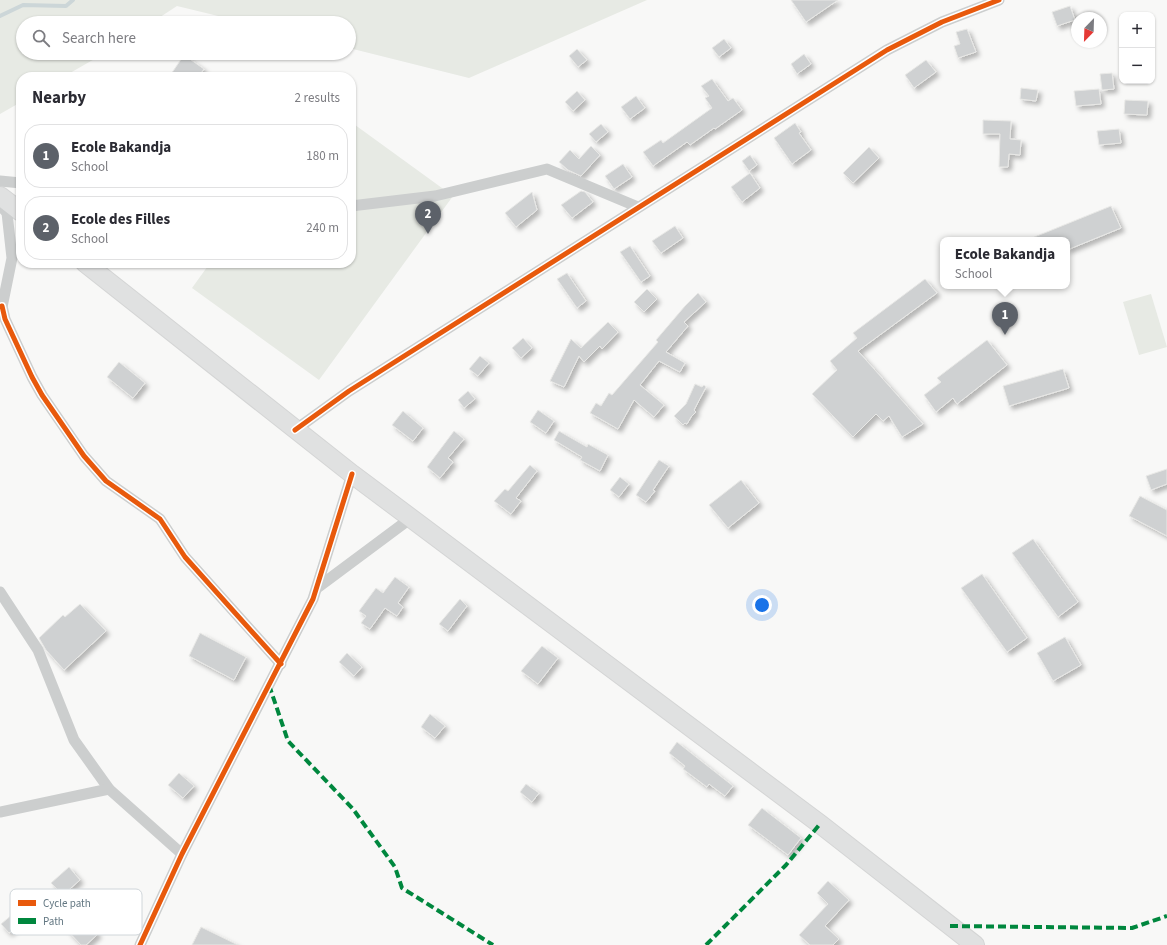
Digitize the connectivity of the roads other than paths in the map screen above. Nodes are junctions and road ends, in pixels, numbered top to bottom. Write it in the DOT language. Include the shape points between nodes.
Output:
graph roads {
  1 [pos="999,0"];
  2 [pos="0,181"];
  3 [pos="16,183"];
  4 [pos="0,196"];
  5 [pos="0,205"];
  6 [pos="356,205"];
  7 [pos="638,207"];
  8 [pos="16,208"];
  9 [pos="91,268"];
  10 [pos="1,311"];
  11 [pos="295,430"];
  12 [pos="352,474"];
  13 [pos="411,518"];
  14 [pos="316,588"];
  15 [pos="0,592"];
  16 [pos="280,664"];
  17 [pos="109,789"];
  18 [pos="0,812"];
  19 [pos="182,854"];
  20 [pos="140,945"];
  21 [pos="975,945"];
  1 -- 7 [label="street" via="942,22 887,50"];
  2 -- 3 [label="street"];
  4 -- 8 [label="main road"];
  5 -- 10 [label="street" via="7,213 12,258"];
  6 -- 7 [label="street" via="435,196 547,169"];
  7 -- 11 [label="street" via="349,391"];
  9 -- 11 [label="main road"];
  10 -- 16 [label="street" via="42,395 84,456 106,481 160,520 185,557"];
  11 -- 12 [label="main road"];
  12 -- 13 [label="main road"];
  12 -- 14 [label="street"];
  13 -- 14 [label="street"];
  13 -- 21 [label="main road" via="820,824"];
  14 -- 16 [label="street"];
  15 -- 17 [label="street" via="38,650 74,740"];
  16 -- 19 [label="street"];
  17 -- 18 [label="street"];
  17 -- 19 [label="street"];
  19 -- 20 [label="street"];
}
